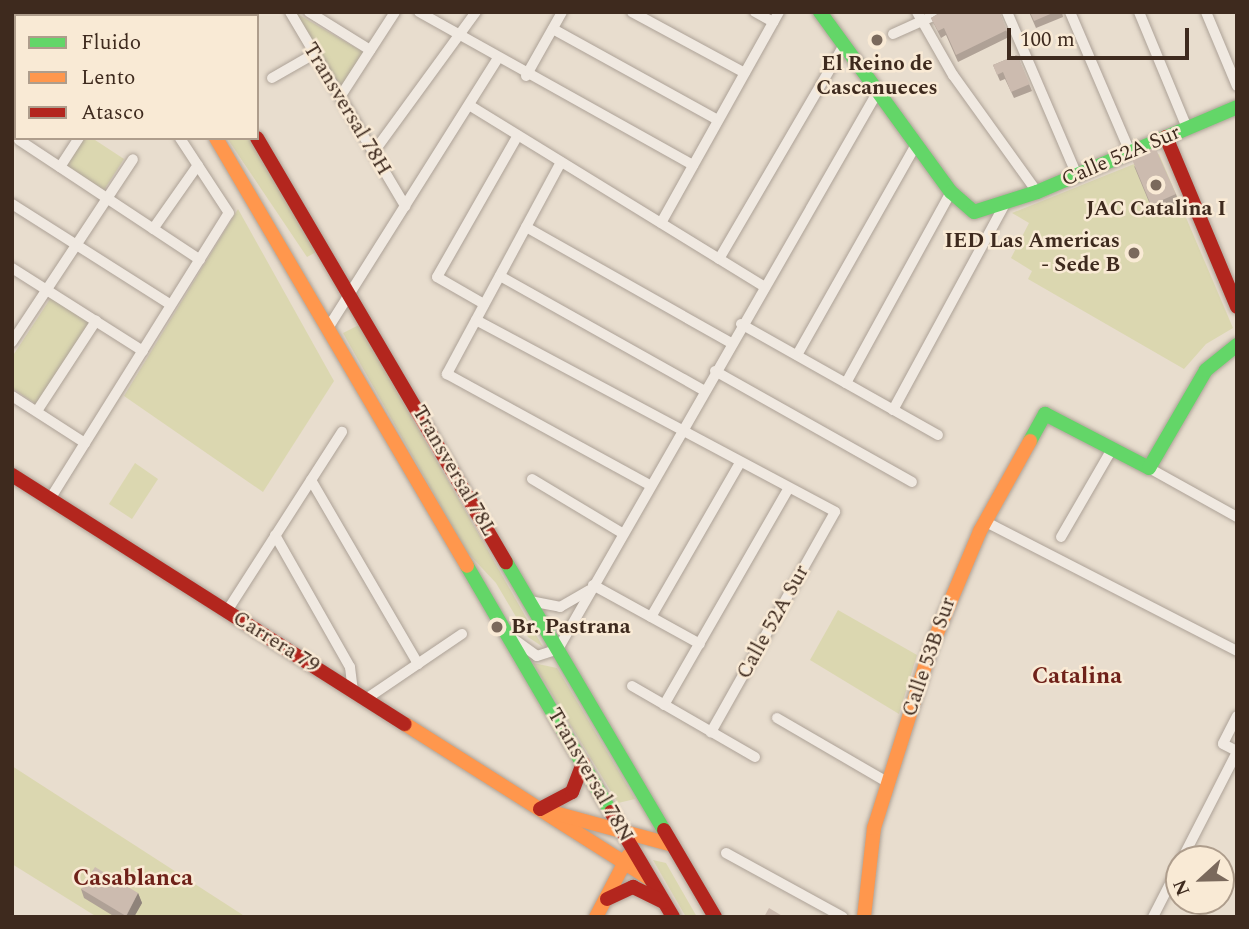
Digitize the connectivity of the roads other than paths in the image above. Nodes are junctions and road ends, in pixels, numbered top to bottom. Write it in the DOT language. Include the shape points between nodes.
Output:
graph roads {
  1 [pos="290,12"];
  2 [pos="309,12"];
  3 [pos="394,12"];
  4 [pos="419,12"];
  5 [pos="476,12"];
  6 [pos="562,12"];
  7 [pos="632,12"];
  8 [pos="755,12"];
  9 [pos="820,12"];
  10 [pos="942,12"];
  11 [pos="1007,12"];
  12 [pos="1070,12"];
  13 [pos="1139,12"];
  14 [pos="1206,12"];
  15 [pos="776,17"];
  16 [pos="918,17"];
  17 [pos="553,29"];
  18 [pos="893,34"];
  19 [pos="456,35"];
  20 [pos="844,45"];
  21 [pos="370,50"];
  22 [pos="314,54"];
  23 [pos="497,60"];
  24 [pos="745,73"];
  25 [pos="526,76"];
  26 [pos="272,78"];
  27 [pos="1237,86"];
  28 [pos="877,93"];
  29 [pos="340,97"];
  30 [pos="469,105"];
  31 [pos="1237,107"];
  32 [pos="718,120"];
  33 [pos="1187,128"];
  34 [pos="519,135"];
  35 [pos="1166,137"];
  36 [pos="21,140"];
  37 [pos="78,140"];
  38 [pos="181,140"];
  39 [pos="217,140"];
  40 [pos="258,140"];
  41 [pos="916,145"];
  42 [pos="1130,152"];
  43 [pos="373,153"];
  44 [pos="133,159"];
  45 [pos="561,162"];
  46 [pos="198,165"];
  47 [pos="693,165"];
  48 [pos="60,167"];
  49 [pos="1077,175"];
  50 [pos="951,192"];
  51 [pos="1037,192"];
  52 [pos="107,198"];
  53 [pos="12,204"];
  54 [pos="1005,204"];
  55 [pos="405,206"];
  56 [pos="661,223"];
  57 [pos="526,227"];
  58 [pos="153,229"];
  59 [pos="76,245"];
  60 [pos="719,259"];
  61 [pos="200,260"];
  62 [pos="12,268"];
  63 [pos="500,276"];
  64 [pos="763,286"];
  65 [pos="47,290"];
  66 [pos="351,293"];
  67 [pos="484,304"];
  68 [pos="171,305"];
  69 [pos="1237,307"];
  70 [pos="476,320"];
  71 [pos="96,321"];
  72 [pos="741,324"];
  73 [pos="328,328"];
  74 [pos="13,339"];
  75 [pos="730,343"];
  76 [pos="1237,345"];
  77 [pos="143,351"];
  78 [pos="797,355"];
  79 [pos="715,371"];
  80 [pos="846,383"];
  81 [pos="704,390"];
  82 [pos="12,396"];
  83 [pos="893,410"];
  84 [pos="37,411"];
  85 [pos="680,431"];
  86 [pos="342,432"];
  87 [pos="938,435"];
  88 [pos="85,443"];
  89 [pos="1112,449"];
  90 [pos="740,463"];
  91 [pos="1149,468"];
  92 [pos="12,475"];
  93 [pos="532,478"];
  94 [pos="311,480"];
  95 [pos="912,482"];
  96 [pos="650,485"];
  97 [pos="789,488"];
  98 [pos="50,499"];
  99 [pos="1237,517"];
  100 [pos="986,522"];
  101 [pos="622,533"];
  102 [pos="275,535"];
  103 [pos="1061,537"];
  104 [pos="593,585"];
  105 [pos="530,601"];
  106 [pos="227,611"];
  107 [pos="651,617"];
  108 [pos="462,634"];
  109 [pos="507,634"];
  110 [pos="700,644"];
  111 [pos="558,649"];
  112 [pos="1237,652"];
  113 [pos="418,664"];
  114 [pos="632,686"];
  115 [pos="360,695"];
  116 [pos="664,705"];
  117 [pos="1237,716"];
  118 [pos="777,718"];
  119 [pos="711,732"];
  120 [pos="1237,752"];
  121 [pos="755,757"];
  122 [pos="583,764"];
  123 [pos="887,782"];
  124 [pos="540,809"];
  125 [pos="623,832"];
  126 [pos="673,845"];
  127 [pos="1189,845"];
  128 [pos="632,847"];
  129 [pos="726,853"];
  130 [pos="624,863"];
  131 [pos="652,880"];
  132 [pos="1165,893"];
  133 [pos="606,900"];
  134 [pos="664,902"];
  135 [pos="596,917"];
  136 [pos="673,917"];
  137 [pos="715,917"];
  138 [pos="843,917"];
  139 [pos="864,917"];
  140 [pos="1153,917"];
  1 -- 22 [label="street, Transversal 78H"];
  2 -- 21 [label="street"];
  3 -- 21 [label="street"];
  4 -- 19 [label="street"];
  5 -- 19 [label="street"];
  6 -- 17 [label="street"];
  7 -- 24 [label="street"];
  8 -- 15 [label="street"];
  9 -- 20 [label="street"];
  10 -- 16 [label="street"];
  11 -- 49 [label="street"];
  12 -- 42 [label="street"];
  13 -- 33 [label="street"];
  14 -- 27 [label="street"];
  15 -- 24 [label="street"];
  16 -- 18 [label="street"];
  16 -- 51 [label="street"];
  17 -- 25 [label="street"];
  17 -- 32 [label="street"];
  19 -- 23 [label="street"];
  19 -- 43 [label="street"];
  20 -- 28 [label="street"];
  20 -- 60 [label="street"];
  21 -- 29 [label="street"];
  22 -- 26 [label="street"];
  22 -- 29 [label="street, Transversal 78H"];
  23 -- 25 [label="street"];
  23 -- 30 [label="street"];
  24 -- 32 [label="street"];
  25 -- 47 [label="street"];
  28 -- 41 [label="street"];
  28 -- 64 [label="street"];
  29 -- 43 [label="street, Transversal 78H"];
  30 -- 34 [label="street"];
  30 -- 55 [label="street"];
  31 -- 33 [label="street, Calle 52A Sur"];
  32 -- 47 [label="street"];
  33 -- 35 [label="street, Calle 52A Sur"];
  34 -- 45 [label="street"];
  34 -- 67 [label="street" via="437,277"];
  35 -- 42 [label="street, Calle 52A Sur"];
  35 -- 69 [label="street"];
  36 -- 48 [label="street"];
  37 -- 48 [label="street"];
  38 -- 46 [label="street"];
  39 -- 73 [label="street"];
  40 -- 66 [label="street"];
  41 -- 50 [label="street"];
  41 -- 78 [label="street"];
  42 -- 49 [label="street, Calle 52A Sur"];
  43 -- 55 [label="street, Transversal 78H"];
  44 -- 52 [label="street"];
  45 -- 56 [label="street"];
  45 -- 57 [label="street"];
  46 -- 58 [label="street"];
  46 -- 61 [label="street" via="229,213"];
  47 -- 56 [label="street"];
  48 -- 52 [label="street"];
  49 -- 51 [label="street, Calle 52A Sur"];
  50 -- 54 [label="street, Calle 52A Sur" via="974,212"];
  50 -- 80 [label="street"];
  51 -- 54 [label="street, Calle 52A Sur"];
  52 -- 58 [label="street"];
  52 -- 59 [label="street"];
  53 -- 59 [label="street"];
  54 -- 83 [label="street"];
  55 -- 66 [label="street"];
  56 -- 60 [label="street"];
  57 -- 63 [label="street"];
  57 -- 75 [label="street"];
  58 -- 61 [label="street"];
  59 -- 65 [label="street"];
  59 -- 68 [label="street"];
  60 -- 64 [label="street"];
  61 -- 68 [label="street"];
  62 -- 65 [label="street"];
  63 -- 67 [label="street"];
  63 -- 81 [label="street"];
  64 -- 72 [label="street"];
  65 -- 71 [label="street"];
  65 -- 74 [label="street"];
  66 -- 73 [label="street"];
  66 -- 105 [label="street, Transversal 78L"];
  67 -- 70 [label="street"];
  68 -- 77 [label="street"];
  70 -- 85 [label="street"];
  70 -- 96 [label="street" via="447,374"];
  71 -- 77 [label="street"];
  71 -- 84 [label="street"];
  72 -- 75 [label="street"];
  72 -- 78 [label="street"];
  73 -- 109 [label="street, Transversal 78L"];
  75 -- 79 [label="street"];
  76 -- 91 [label="street" via="1206,370"];
  77 -- 88 [label="street"];
  78 -- 80 [label="street"];
  79 -- 81 [label="street"];
  79 -- 95 [label="street"];
  80 -- 83 [label="street"];
  81 -- 85 [label="street"];
  82 -- 84 [label="street"];
  83 -- 87 [label="street"];
  84 -- 88 [label="street"];
  85 -- 90 [label="street"];
  85 -- 96 [label="street"];
  86 -- 94 [label="street"];
  88 -- 98 [label="street"];
  89 -- 91 [label="street"];
  89 -- 100 [label="street, Calle 53B Sur" via="1045,414"];
  89 -- 103 [label="street"];
  90 -- 97 [label="street"];
  90 -- 107 [label="street"];
  91 -- 99 [label="street"];
  92 -- 98 [label="street, Carrera 79"];
  93 -- 101 [label="street"];
  94 -- 102 [label="street"];
  94 -- 113 [label="street"];
  96 -- 101 [label="street"];
  97 -- 110 [label="street"];
  97 -- 119 [label="street, Calle 52A Sur" via="835,512"];
  98 -- 106 [label="street, Carrera 79"];
  100 -- 112 [label="street"];
  100 -- 123 [label="street, Calle 53B Sur" via="942,617"];
  101 -- 104 [label="street"];
  102 -- 106 [label="street"];
  102 -- 115 [label="street" via="350,667"];
  104 -- 105 [label="street" via="568,605 552,607"];
  104 -- 107 [label="street"];
  104 -- 111 [label="street"];
  105 -- 111 [label="street, Transversal 78L"];
  106 -- 115 [label="street, Carrera 79"];
  107 -- 110 [label="street"];
  108 -- 113 [label="street"];
  109 -- 111 [label="street" via="537,656"];
  109 -- 122 [label="street, Transversal 78N"];
  110 -- 116 [label="street"];
  111 -- 126 [label="street, Transversal 78N"];
  113 -- 115 [label="street"];
  114 -- 116 [label="street"];
  115 -- 124 [label="street, Carrera 79"];
  116 -- 119 [label="street"];
  117 -- 120 [label="street" via="1223,744"];
  118 -- 123 [label="street"];
  119 -- 121 [label="street"];
  120 -- 127 [label="street"];
  122 -- 124 [label="street" via="578,783 566,798"];
  122 -- 125 [label="street, Transversal 78N"];
  123 -- 139 [label="street, Calle 53B Sur" via="872,836"];
  124 -- 125 [label="street, Carrera 79"];
  124 -- 130 [label="street, Carrera 79"];
  125 -- 126 [label="street, Carrera 79"];
  125 -- 128 [label="street, Transversal 78N"];
  126 -- 137 [label="street, Transversal 78N"];
  128 -- 130 [label="street"];
  128 -- 131 [label="street, Transversal 78N"];
  129 -- 138 [label="street"];
  130 -- 131 [label="street, Carrera 79"];
  130 -- 133 [label="street"];
  131 -- 134 [label="street, Transversal 78N"];
  132 -- 140 [label="street"];
  133 -- 134 [label="street" via="621,888 633,887"];
  133 -- 135 [label="street"];
  134 -- 136 [label="street, Transversal 78N"];
}
